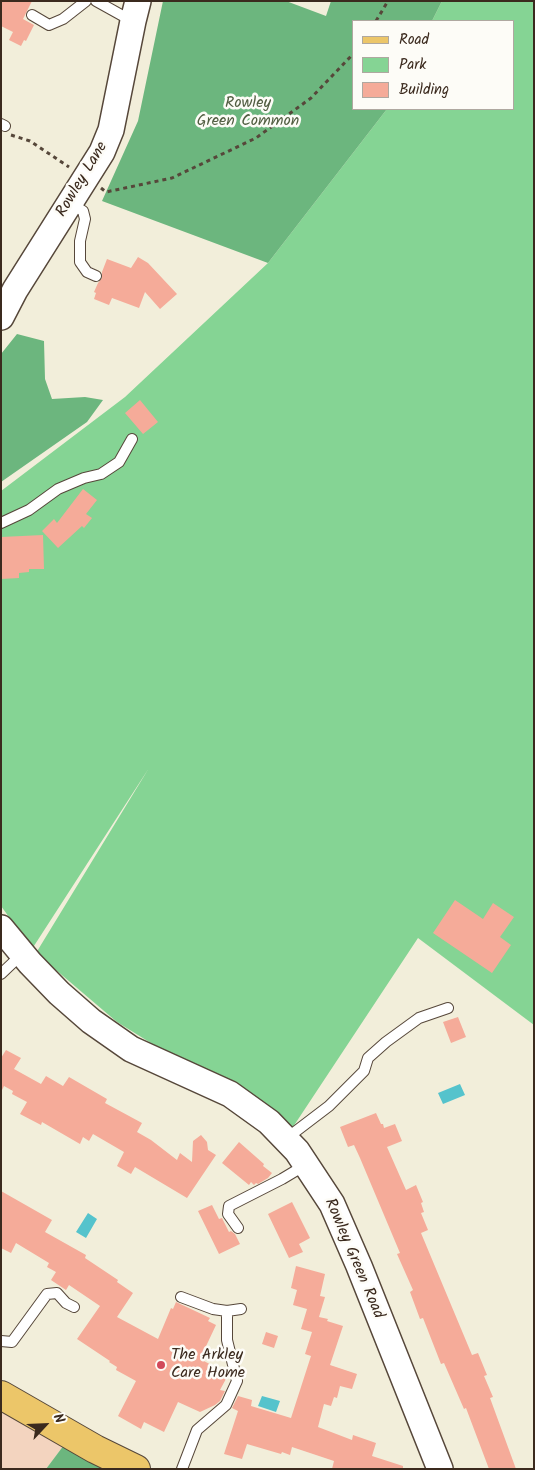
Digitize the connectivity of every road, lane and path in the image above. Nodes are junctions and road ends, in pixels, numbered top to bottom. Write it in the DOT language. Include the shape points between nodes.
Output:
graph roads {
  1 [pos="86,1"];
  2 [pos="96,1"];
  3 [pos="388,1"];
  4 [pos="135,11"];
  5 [pos="32,15"];
  6 [pos="377,20"];
  7 [pos="352,55"];
  8 [pos="5,128"];
  9 [pos="86,178"];
  10 [pos="70,203"];
  11 [pos="96,276"];
  12 [pos="1,317"];
  13 [pos="132,439"];
  14 [pos="1,523"];
  15 [pos="1,928"];
  16 [pos="22,954"];
  17 [pos="1,974"];
  18 [pos="448,1008"];
  19 [pos="286,1138"];
  20 [pos="307,1164"];
  21 [pos="238,1228"];
  22 [pos="181,1297"];
  23 [pos="74,1307"];
  24 [pos="241,1309"];
  25 [pos="227,1311"];
  26 [pos="1,1341"];
  27 [pos="1,1396"];
  28 [pos="136,1469"];
  29 [pos="182,1469"];
  30 [pos="440,1469"];
  1 -- 5 [label="lane" via="49,25"];
  2 -- 4 [label="lane"];
  3 -- 6 [label="path"];
  4 -- 9 [label="street, Rowley Lane" via="111,130"];
  7 -- 9 [label="path" via="311,98 256,138 172,178 106,192"];
  8 -- 9 [label="path" via="39,146"];
  9 -- 10 [label="street, Rowley Lane"];
  10 -- 11 [label="lane" via="82,210 85,219 80,262 87,272"];
  10 -- 12 [label="street, Rowley Lane" via="12,289"];
  13 -- 14 [label="lane" via="119,462 101,474 58,489 29,510"];
  15 -- 16 [label="street, Rowley Green Road"];
  16 -- 17 [label="lane"];
  16 -- 19 [label="street, Rowley Green Road" via="59,993 112,1036 230,1094"];
  18 -- 19 [label="lane" via="419,1018 386,1042 368,1058 364,1071 330,1106"];
  19 -- 20 [label="street, Rowley Green Road"];
  20 -- 21 [label="lane" via="229,1206 228,1214"];
  20 -- 30 [label="street, Rowley Green Road" via="332,1204"];
  22 -- 25 [label="lane"];
  23 -- 26 [label="lane" via="56,1293 47,1294 12,1342"];
  24 -- 25 [label="lane"];
  25 -- 29 [label="lane" via="227,1340 237,1381 226,1405 197,1430"];
  27 -- 28 [label="main road"];
}
